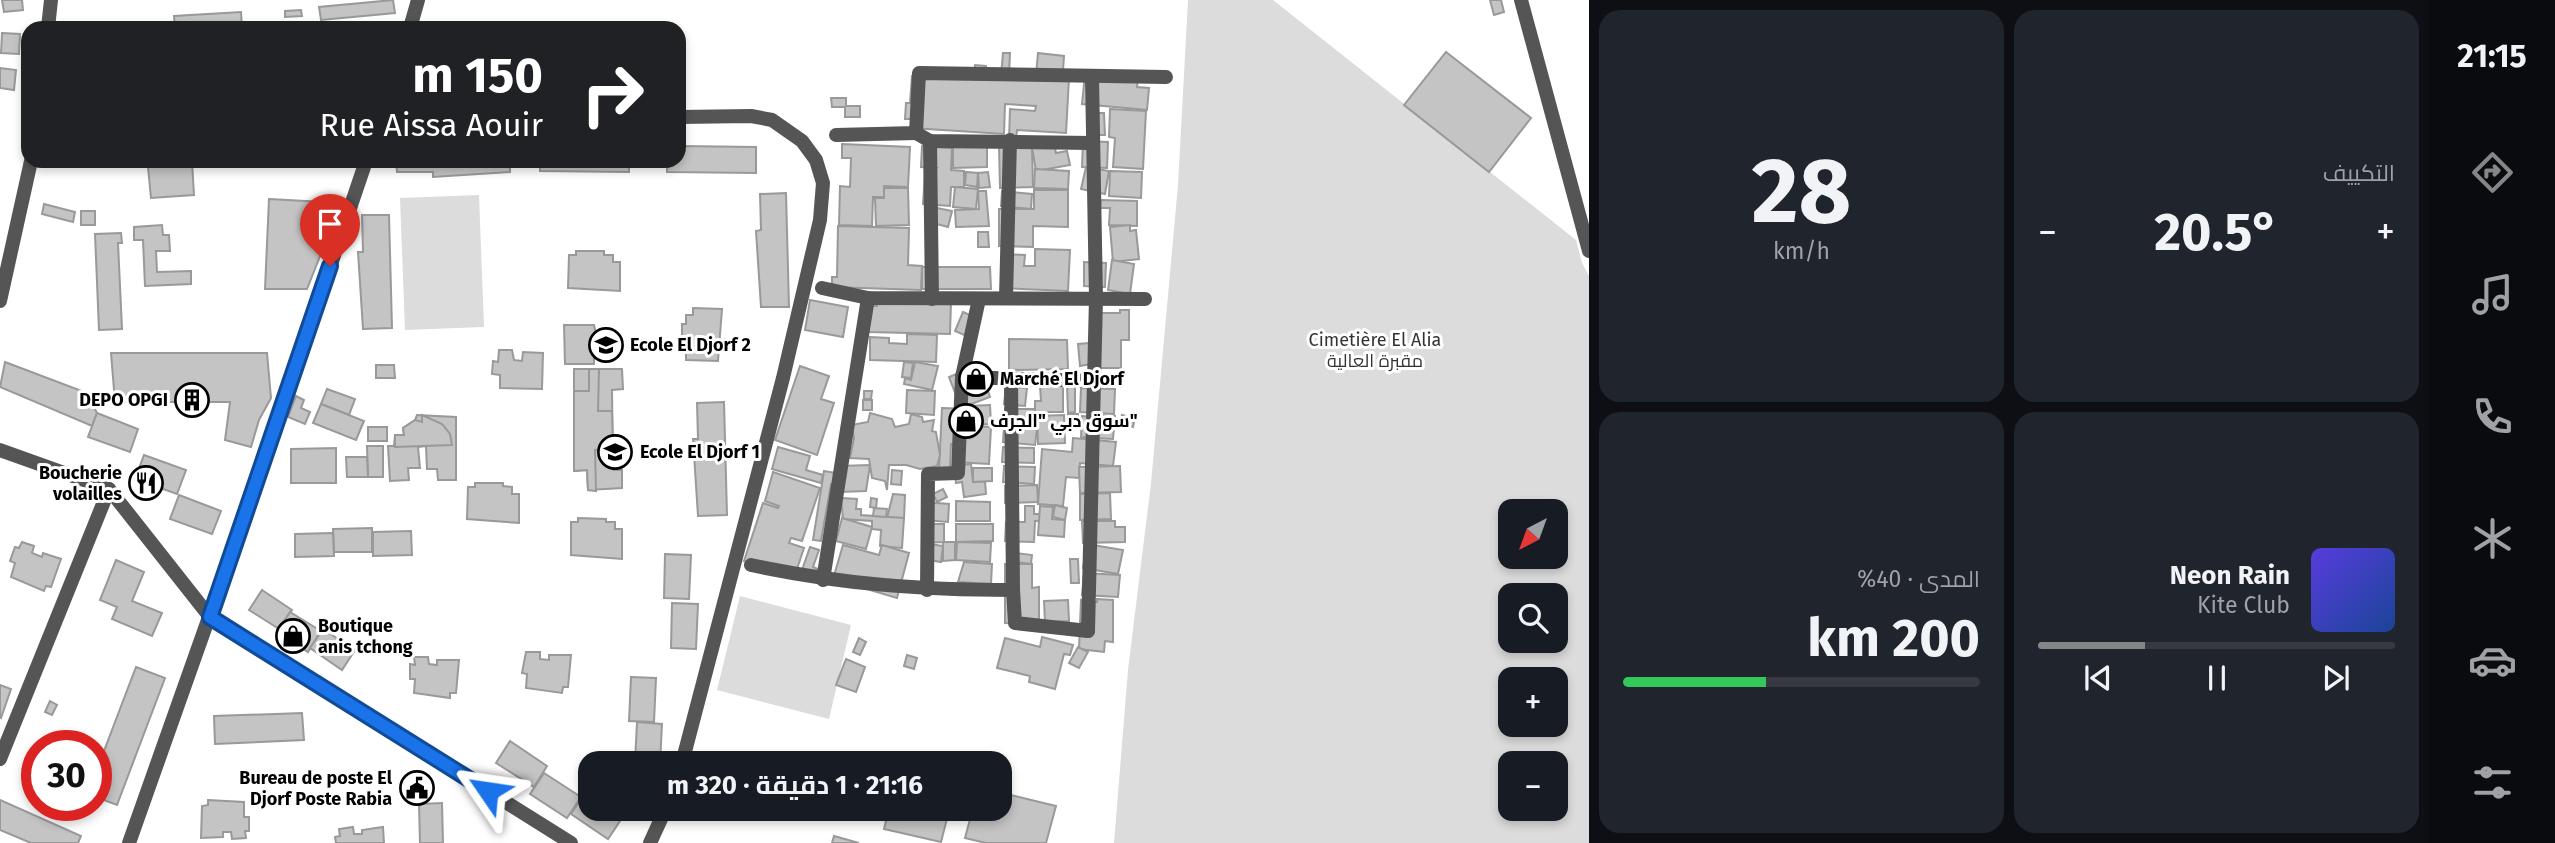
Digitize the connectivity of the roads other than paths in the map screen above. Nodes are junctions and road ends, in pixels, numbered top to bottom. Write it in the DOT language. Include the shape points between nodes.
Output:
graph roads {
  1 [pos="51,0"];
  2 [pos="418,0"];
  3 [pos="1521,0"];
  4 [pos="49,21"];
  5 [pos="412,21"];
  6 [pos="1092,77"];
  7 [pos="1166,77"];
  8 [pos="686,117"];
  9 [pos="916,133"];
  10 [pos="836,135"];
  11 [pos="930,141"];
  12 [pos="1010,141"];
  13 [pos="1091,144"];
  14 [pos="29,168"];
  15 [pos="364,168"];
  16 [pos="1589,251"];
  17 [pos="822,288"];
  18 [pos="868,298"];
  19 [pos="1006,298"];
  20 [pos="1096,298"];
  21 [pos="932,299"];
  22 [pos="979,299"];
  23 [pos="1144,299"];
  24 [pos="0,301"];
  25 [pos="962,377"];
  26 [pos="1011,379"];
  27 [pos="1092,381"];
  28 [pos="0,450"];
  29 [pos="109,489"];
  30 [pos="751,565"];
  31 [pos="823,580"];
  32 [pos="927,590"];
  33 [pos="1013,590"];
  34 [pos="210,617"];
  35 [pos="685,751"];
  36 [pos="0,759"];
  37 [pos="660,821"];
  38 [pos="129,843"];
  39 [pos="571,843"];
  40 [pos="650,843"];
  1 -- 4 [label="street"];
  2 -- 5 [label="street"];
  3 -- 16 [label="street"];
  6 -- 7 [label="street"];
  6 -- 9 [label="street" via="919,73"];
  6 -- 13 [label="street"];
  8 -- 35 [label="street" via="772,120 802,141 816,160 824,183 820,220 780,390"];
  9 -- 10 [label="street"];
  9 -- 11 [label="street"];
  11 -- 12 [label="street"];
  11 -- 21 [label="street"];
  12 -- 13 [label="street"];
  12 -- 19 [label="street"];
  13 -- 20 [label="street"];
  14 -- 24 [label="street"];
  15 -- 34 [label="street"];
  17 -- 18 [label="street"];
  18 -- 21 [label="street"];
  18 -- 31 [label="street"];
  19 -- 20 [label="street"];
  19 -- 22 [label="street"];
  20 -- 23 [label="street"];
  20 -- 27 [label="street"];
  21 -- 22 [label="street"];
  22 -- 25 [label="street"];
  25 -- 26 [label="street"];
  25 -- 32 [label="street" via="958,473 929,474"];
  26 -- 27 [label="street"];
  26 -- 33 [label="street"];
  27 -- 33 [label="street" via="1087,630 1015,623"];
  28 -- 29 [label="street"];
  29 -- 34 [label="street"];
  29 -- 36 [label="street"];
  30 -- 31 [label="street"];
  31 -- 32 [label="street"];
  32 -- 33 [label="street"];
  34 -- 38 [label="street"];
  34 -- 39 [label="street"];
  37 -- 40 [label="street"];
}
